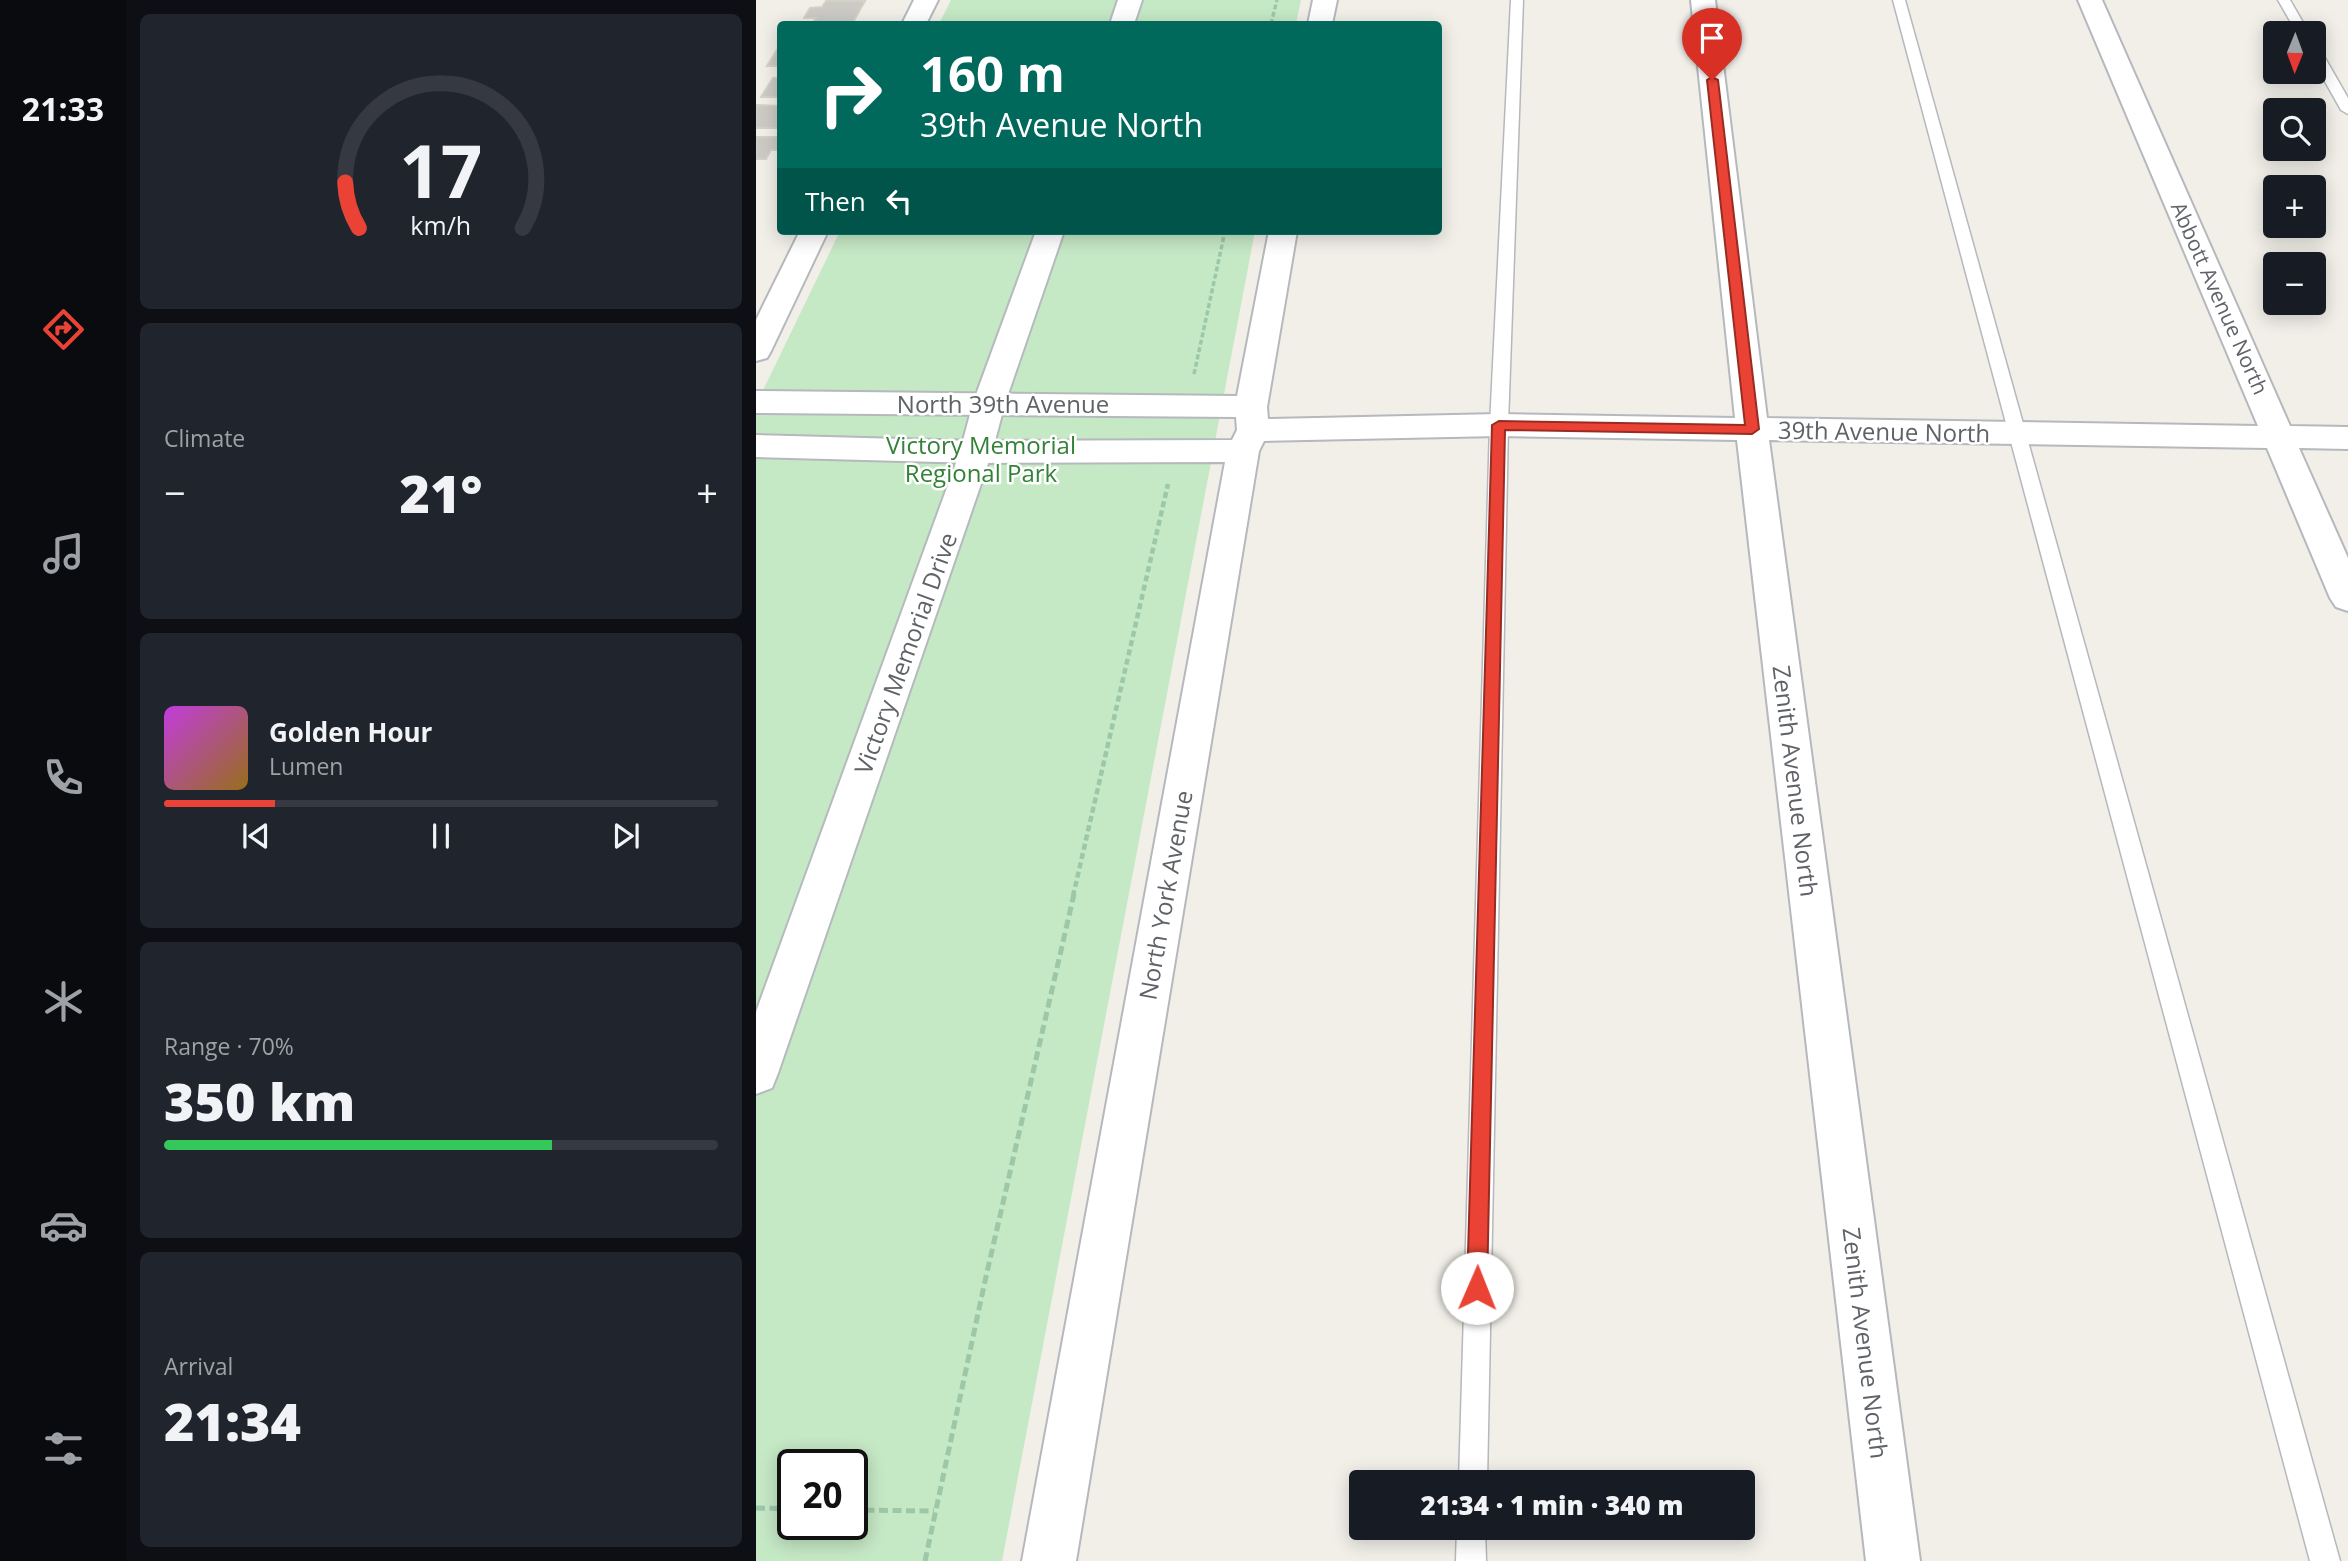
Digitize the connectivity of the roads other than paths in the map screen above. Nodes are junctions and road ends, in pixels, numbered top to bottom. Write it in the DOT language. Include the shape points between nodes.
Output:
graph roads {
  1 [pos="926,0"];
  2 [pos="1130,0"];
  3 [pos="1325,0"];
  4 [pos="1517,0"];
  5 [pos="1703,0"];
  6 [pos="1899,0"];
  7 [pos="2090,0"];
  8 [pos="2284,0"];
  9 [pos="916,21"];
  10 [pos="1123,21"];
  11 [pos="1321,21"];
  12 [pos="2297,21"];
  13 [pos="2326,72"];
  14 [pos="2348,110"];
  15 [pos="812,235"];
  16 [pos="1048,235"];
  17 [pos="1282,235"];
  18 [pos="756,351"];
  19 [pos="756,402"];
  20 [pos="989,403"];
  21 [pos="1499,425"];
  22 [pos="1249,429"];
  23 [pos="1752,429"];
  24 [pos="2017,434"];
  25 [pos="2280,438"];
  26 [pos="2348,438"];
  27 [pos="756,446"];
  28 [pos="976,452"];
  29 [pos="2348,598"];
  30 [pos="756,1073"];
  31 [pos="1473,1470"];
  32 [pos="1471,1540"];
  33 [pos="1049,1561"];
  34 [pos="1471,1561"];
  35 [pos="1893,1561"];
  36 [pos="2325,1561"];
  1 -- 9 [label="street"];
  2 -- 10 [label="street"];
  3 -- 11 [label="street"];
  4 -- 21 [label="lane"];
  5 -- 23 [label="street, Zenith Avenue North"];
  6 -- 24 [label="lane"];
  7 -- 25 [label="street, Abbott Avenue North"];
  8 -- 12 [label="lane"];
  13 -- 14 [label="lane"];
  15 -- 18 [label="street"];
  16 -- 20 [label="street, Victory Memorial Drive"];
  17 -- 22 [label="street, North York Avenue"];
  19 -- 20 [label="street, North 39th Avenue"];
  20 -- 22 [label="street, North 39th Avenue"];
  20 -- 28 [label="street, Victory Memorial Drive"];
  21 -- 22 [label="street, 39th Avenue North"];
  21 -- 23 [label="street, 39th Avenue North"];
  21 -- 31 [label="lane"];
  22 -- 28 [label="street, North 39th Avenue"];
  22 -- 33 [label="street, North York Avenue"];
  23 -- 24 [label="street, 39th Avenue North"];
  23 -- 35 [label="street, Zenith Avenue North"];
  24 -- 25 [label="street, 39th Avenue North"];
  24 -- 36 [label="lane"];
  25 -- 26 [label="street, 39th Avenue North"];
  25 -- 29 [label="street, Abbott Avenue North"];
  27 -- 28 [label="street, North 39th Avenue"];
  28 -- 30 [label="street, Victory Memorial Drive"];
  32 -- 34 [label="lane"];
}
